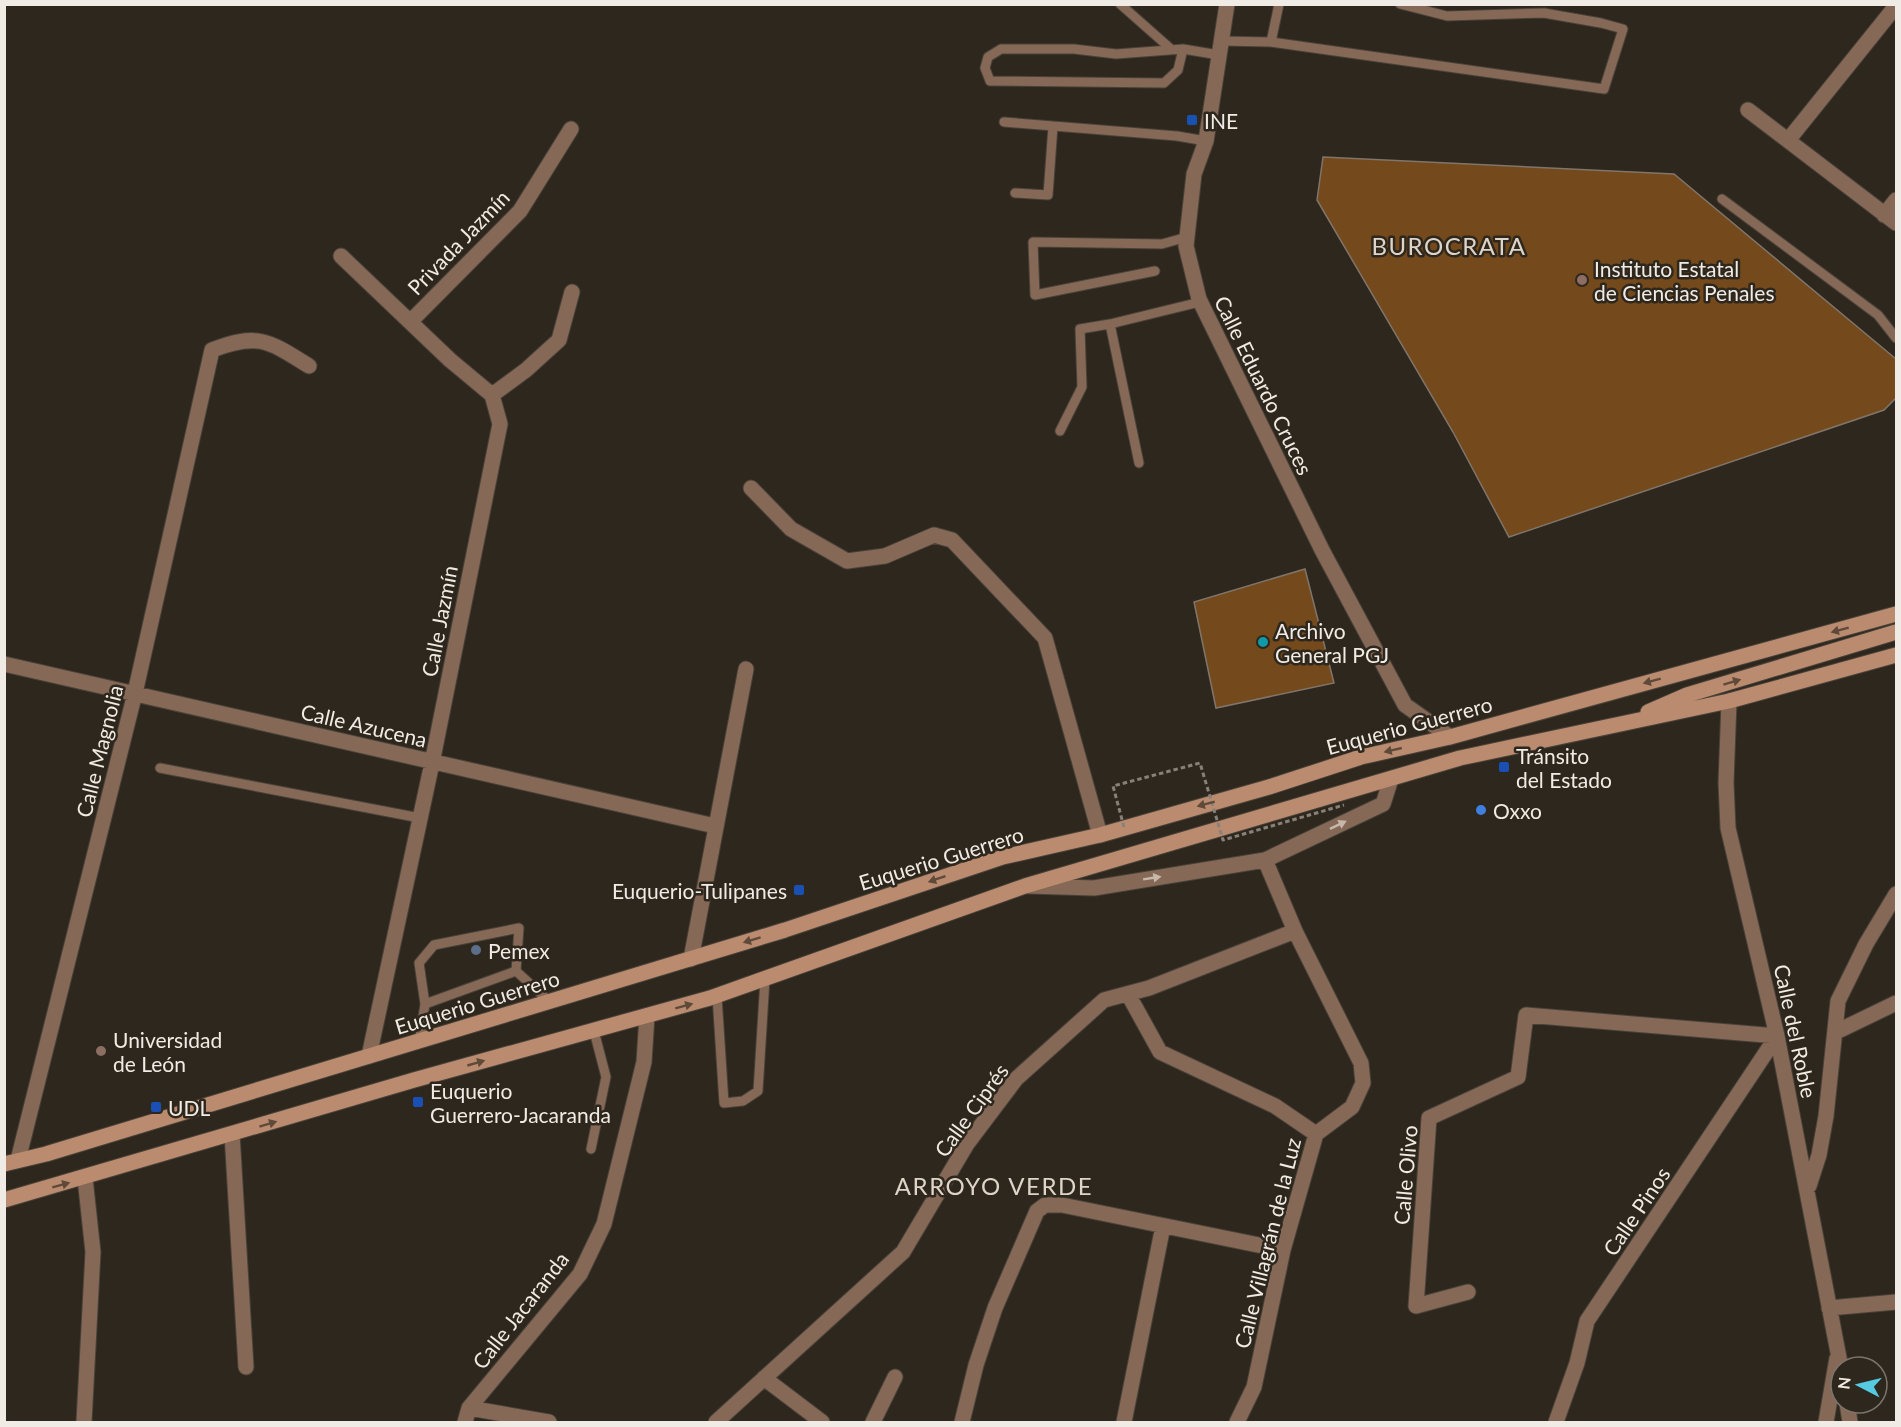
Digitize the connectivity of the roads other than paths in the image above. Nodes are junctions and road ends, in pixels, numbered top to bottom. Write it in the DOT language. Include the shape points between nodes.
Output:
graph roads {
  1 [pos="1120,4"];
  2 [pos="1227,4"];
  3 [pos="1280,4"];
  4 [pos="1400,4"];
  5 [pos="1896,6"];
  6 [pos="1271,42"];
  7 [pos="1220,48"];
  8 [pos="1171,49"];
  9 [pos="1183,49"];
  10 [pos="1748,110"];
  11 [pos="1004,122"];
  12 [pos="1053,126"];
  13 [pos="571,129"];
  14 [pos="1789,139"];
  15 [pos="1206,141"];
  16 [pos="1015,193"];
  17 [pos="1722,200"];
  18 [pos="1896,200"];
  19 [pos="1890,219"];
  20 [pos="1187,237"];
  21 [pos="341,256"];
  22 [pos="1155,271"];
  23 [pos="572,292"];
  24 [pos="1200,302"];
  25 [pos="411,321"];
  26 [pos="1110,324"];
  27 [pos="1896,338"];
  28 [pos="309,366"];
  29 [pos="492,395"];
  30 [pos="1060,431"];
  31 [pos="1140,463"];
  32 [pos="751,488"];
  33 [pos="1896,614"];
  34 [pos="1896,632"];
  35 [pos="1896,655"];
  36 [pos="4,664"];
  37 [pos="746,669"];
  38 [pos="135,693"];
  39 [pos="1730,701"];
  40 [pos="1618,724"];
  41 [pos="1450,737"];
  42 [pos="432,763"];
  43 [pos="160,768"];
  44 [pos="1391,779"];
  45 [pos="420,818"];
  46 [pos="715,826"];
  47 [pos="1100,835"];
  48 [pos="1265,860"];
  49 [pos="1025,886"];
  50 [pos="1896,894"];
  51 [pos="1295,931"];
  52 [pos="691,959"];
  53 [pos="516,971"];
  54 [pos="765,979"];
  55 [pos="1128,994"];
  56 [pos="717,996"];
  57 [pos="550,1002"];
  58 [pos="1896,1003"];
  59 [pos="425,1004"];
  60 [pos="647,1016"];
  61 [pos="594,1031"];
  62 [pos="1836,1032"];
  63 [pos="1778,1035"];
  64 [pos="419,1043"];
  65 [pos="369,1056"];
  66 [pos="232,1134"];
  67 [pos="1316,1134"];
  68 [pos="591,1149"];
  69 [pos="11,1162"];
  70 [pos="86,1178"];
  71 [pos="1808,1188"];
  72 [pos="4,1200"];
  73 [pos="1163,1226"];
  74 [pos="1282,1250"];
  75 [pos="1468,1292"];
  76 [pos="1896,1302"];
  77 [pos="1829,1308"];
  78 [pos="1838,1352"];
  79 [pos="1839,1355"];
  80 [pos="246,1367"];
  81 [pos="895,1377"];
  82 [pos="764,1378"];
  83 [pos="467,1415"];
  84 [pos="84,1422"];
  85 [pos="549,1422"];
  86 [pos="716,1422"];
  87 [pos="822,1422"];
  88 [pos="873,1422"];
  89 [pos="962,1422"];
  90 [pos="1124,1422"];
  91 [pos="1237,1422"];
  92 [pos="1556,1422"];
  93 [pos="1826,1422"];
  1 -- 8 [label="lane"];
  2 -- 7 [label="street, Calle Eduardo Cruces"];
  3 -- 6 [label="lane"];
  4 -- 6 [label="lane" via="1447,16 1545,13 1623,29 1604,89"];
  5 -- 14 [label="street"];
  6 -- 7 [label="lane"];
  7 -- 9 [label="lane"];
  7 -- 15 [label="street, Calle Eduardo Cruces"];
  8 -- 9 [label="lane"];
  8 -- 9 [label="lane" via="1116,54 1074,49 1001,49 988,57 985,68 990,81 1164,83 1178,70"];
  10 -- 14 [label="street"];
  11 -- 12 [label="lane"];
  12 -- 15 [label="lane"];
  12 -- 16 [label="lane" via="1048,195"];
  13 -- 25 [label="street, Privada Jazmín" via="520,212"];
  14 -- 19 [label="street"];
  15 -- 20 [label="street, Calle Eduardo Cruces" via="1194,174"];
  17 -- 27 [label="lane" via="1878,315"];
  18 -- 19 [label="street"];
  20 -- 22 [label="lane" via="1162,244 1034,242 1035,295"];
  20 -- 24 [label="street, Calle Eduardo Cruces"];
  21 -- 25 [label="street"];
  23 -- 29 [label="street" via="560,340"];
  24 -- 26 [label="lane"];
  24 -- 41 [label="street, Calle Eduardo Cruces" via="1285,478 1405,705"];
  25 -- 29 [label="street"];
  26 -- 30 [label="lane" via="1080,329 1082,387"];
  26 -- 31 [label="lane"];
  28 -- 38 [label="street, Calle Magnolia" via="256,338 212,350"];
  29 -- 42 [label="street, Calle Jazmín" via="500,424"];
  32 -- 47 [label="street" via="791,529 847,561 885,556 934,535 952,540 1045,638"];
  33 -- 41 [label="main road, Euquerio Guerrero, one-way"];
  40 -- 34 [label="main road, one-way" via="1687,695"];
  35 -- 39 [label="main road"];
  36 -- 38 [label="street, Calle Azucena"];
  37 -- 46 [label="street"];
  38 -- 42 [label="street, Calle Azucena"];
  38 -- 69 [label="street, Calle Magnolia"];
  39 -- 40 [label="main road"];
  39 -- 63 [label="street, Calle del Roble" via="1728,828"];
  40 -- 44 [label="main road" via="1460,758"];
  41 -- 47 [label="main road, Euquerio Guerrero, one-way" via="1361,757 1269,788"];
  42 -- 45 [label="street, Calle Jazmín"];
  42 -- 46 [label="street, Calle Azucena"];
  43 -- 45 [label="lane"];
  48 -- 44 [label="street, one-way" via="1383,804"];
  44 -- 49 [label="main road"];
  45 -- 65 [label="street, Calle Jazmín"];
  46 -- 52 [label="street"];
  47 -- 52 [label="main road, Euquerio Guerrero, one-way" via="1003,857"];
  49 -- 48 [label="street, one-way" via="1094,888"];
  48 -- 51 [label="street, Calle Villagrán de la Luz"];
  49 -- 54 [label="main road"];
  50 -- 62 [label="street" via="1838,1001"];
  51 -- 55 [label="street, Calle Ciprés"];
  51 -- 67 [label="street, Calle Villagrán de la Luz" via="1360,1063 1363,1083 1352,1107"];
  52 -- 57 [label="main road, Euquerio Guerrero"];
  53 -- 57 [label="lane"];
  53 -- 59 [label="lane"];
  53 -- 59 [label="lane" via="519,928 434,945 420,963"];
  54 -- 56 [label="main road"];
  54 -- 56 [label="lane" via="758,1091 743,1101 724,1103"];
  55 -- 67 [label="street" via="1160,1052 1275,1106"];
  55 -- 82 [label="street, Calle Ciprés" via="1104,1000 1016,1079 968,1144 903,1252"];
  60 -- 56 [label="main road, one-way"];
  57 -- 64 [label="main road, Euquerio Guerrero"];
  58 -- 62 [label="street"];
  59 -- 64 [label="lane"];
  60 -- 61 [label="main road"];
  60 -- 83 [label="street, Calle Jacaranda" via="644,1062 604,1224 579,1274"];
  66 -- 61 [label="main road, one-way"];
  61 -- 68 [label="lane" via="606,1077"];
  62 -- 71 [label="street" via="1827,1116"];
  63 -- 71 [label="street, Calle del Roble"];
  63 -- 75 [label="street, Calle Olivo" via="1526,1015 1518,1077 1429,1118 1416,1306"];
  63 -- 92 [label="street, Calle Pinos" via="1587,1322"];
  64 -- 65 [label="main road, Euquerio Guerrero"];
  65 -- 69 [label="main road, Euquerio Guerrero"];
  66 -- 70 [label="main road"];
  66 -- 80 [label="street"];
  67 -- 74 [label="street, Calle Villagrán de la Luz"];
  72 -- 70 [label="main road, one-way"];
  70 -- 84 [label="street" via="93,1252"];
  71 -- 77 [label="street, Calle del Roble"];
  73 -- 74 [label="street"];
  73 -- 89 [label="street" via="1054,1203 1037,1211 995,1308"];
  73 -- 90 [label="street"];
  74 -- 91 [label="street, Calle Villagrán de la Luz" via="1254,1387"];
  76 -- 77 [label="street"];
  77 -- 78 [label="street, Calle del Roble"];
  78 -- 79 [label="street, Calle del Roble"];
  78 -- 93 [label="street"];
  81 -- 88 [label="street"];
  82 -- 86 [label="street, Calle Ciprés"];
  82 -- 87 [label="street"];
  83 -- 85 [label="street, Calle Jacaranda"];
}
